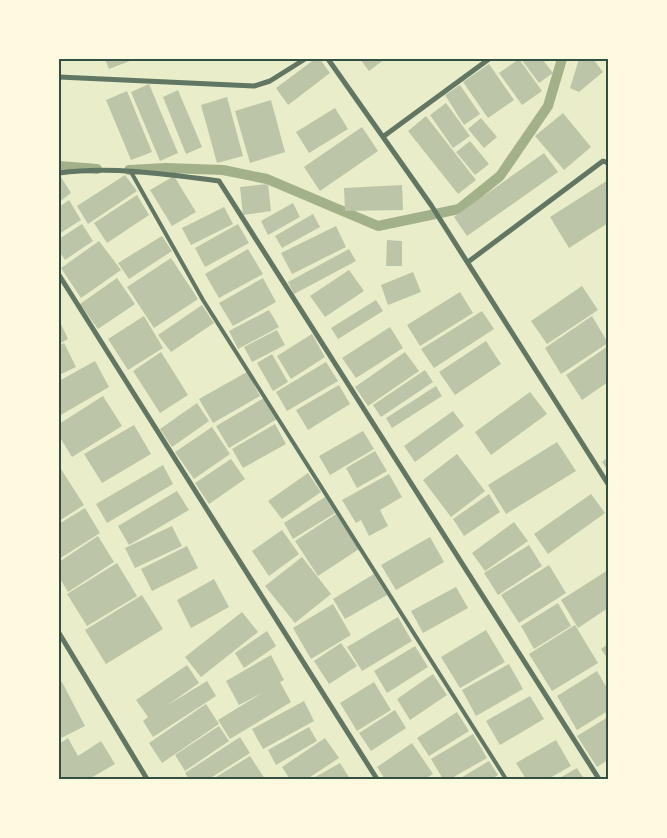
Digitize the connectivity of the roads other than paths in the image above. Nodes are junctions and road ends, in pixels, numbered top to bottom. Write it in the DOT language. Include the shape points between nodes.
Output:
graph roads {
  1 [pos="305,59"];
  2 [pos="328,59"];
  3 [pos="490,59"];
  4 [pos="59,78"];
  5 [pos="384,136"];
  6 [pos="608,163"];
  7 [pos="131,172"];
  8 [pos="59,173"];
  9 [pos="468,262"];
  10 [pos="59,275"];
  11 [pos="608,484"];
  12 [pos="59,633"];
  13 [pos="147,779"];
  14 [pos="376,779"];
  15 [pos="506,779"];
  16 [pos="599,779"];
  1 -- 4 [label="street" via="270,81 254,86"];
  2 -- 5 [label="street"];
  3 -- 5 [label="street"];
  5 -- 9 [label="street"];
  6 -- 9 [label="street" via="603,161"];
  7 -- 8 [label="street"];
  7 -- 15 [label="lane" via="203,300"];
  7 -- 16 [label="street" via="218,181"];
  9 -- 11 [label="street"];
  10 -- 14 [label="street"];
  12 -- 13 [label="street"];
}
